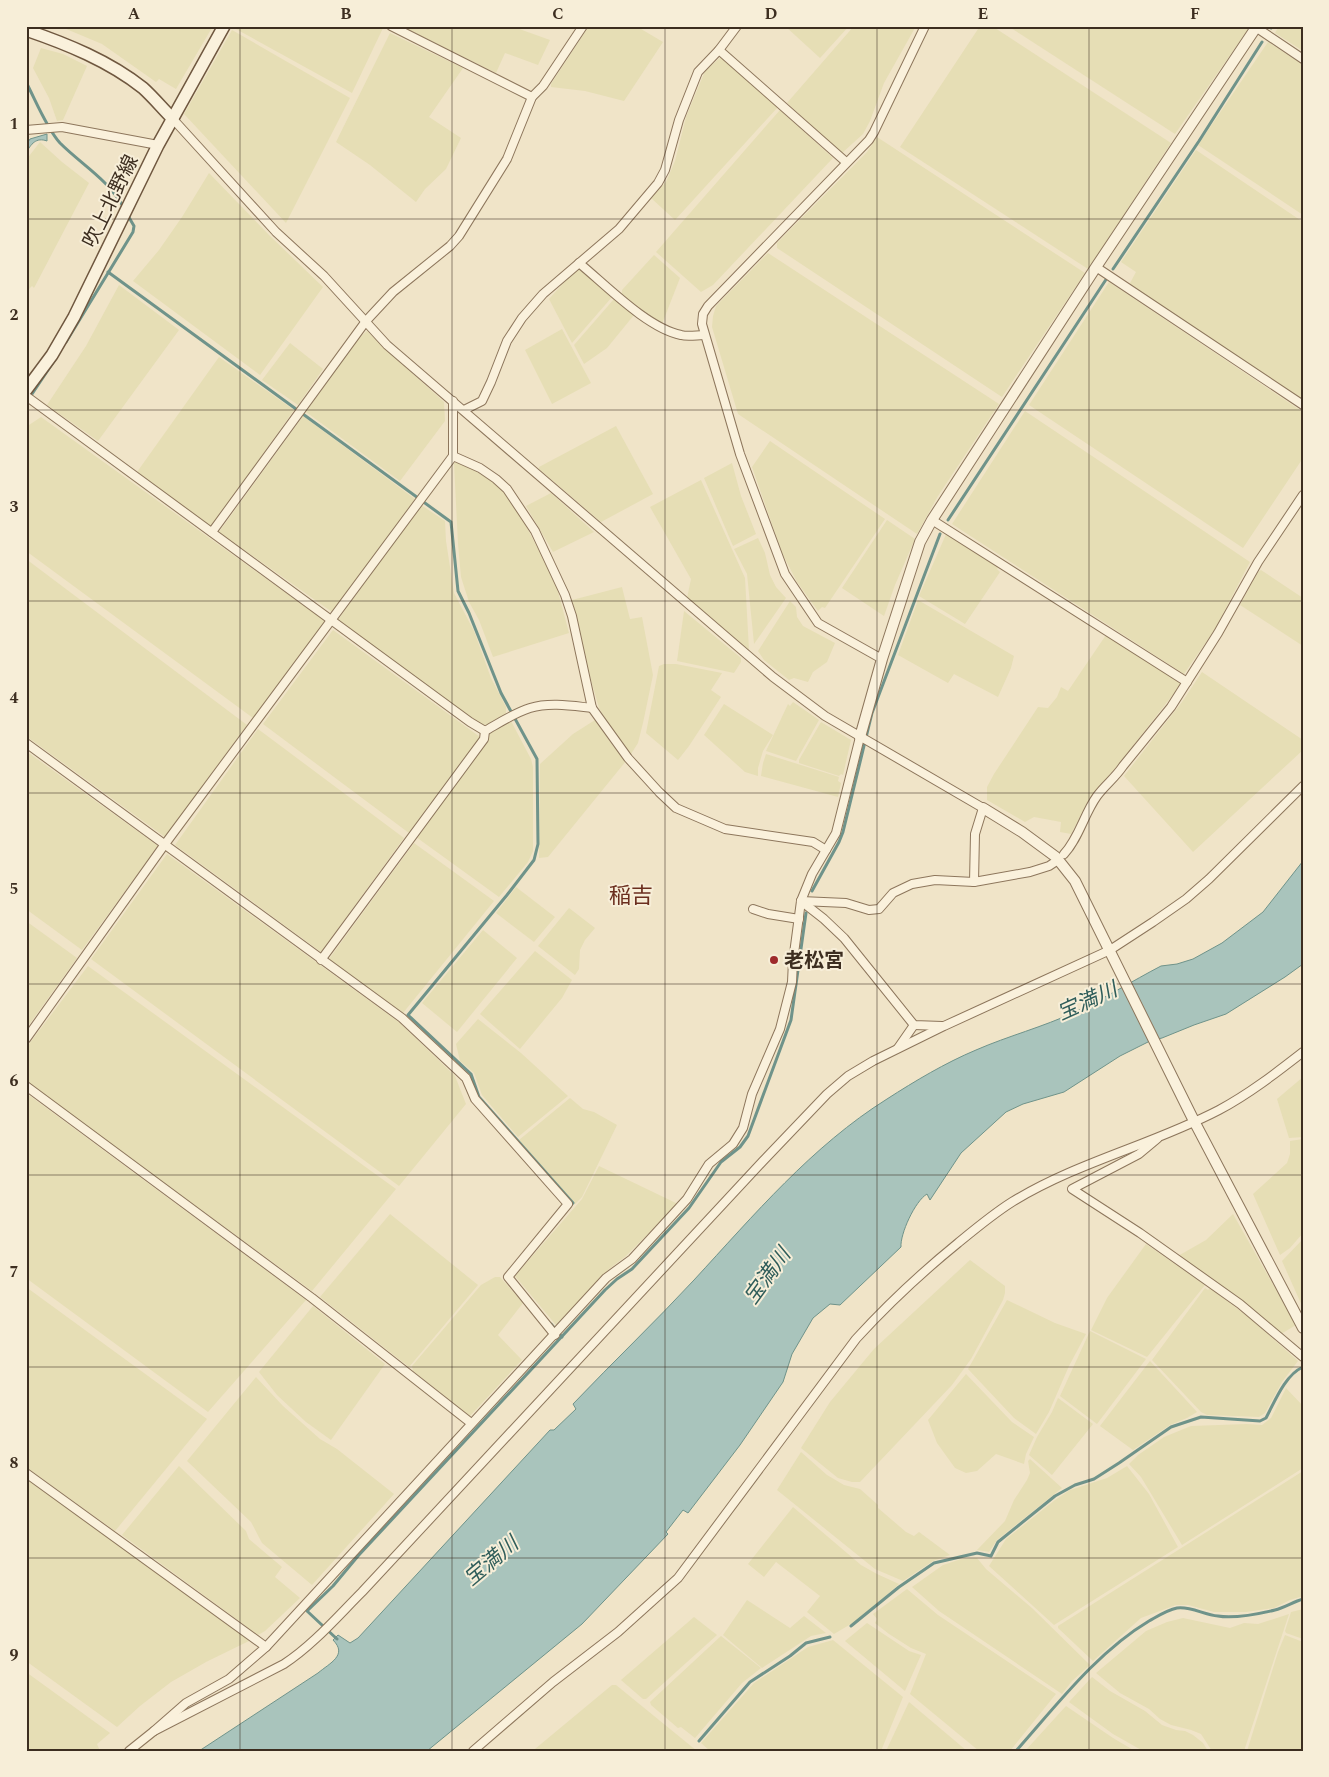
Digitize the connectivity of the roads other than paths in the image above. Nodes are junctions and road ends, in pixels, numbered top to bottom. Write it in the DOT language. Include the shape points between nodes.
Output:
graph roads {
  1 [pos="224,26"];
  2 [pos="391,26"];
  3 [pos="583,26"];
  4 [pos="737,26"];
  5 [pos="925,26"];
  6 [pos="1256,27"];
  7 [pos="28,30"];
  8 [pos="719,50"];
  9 [pos="1303,59"];
  10 [pos="532,97"];
  11 [pos="172,118"];
  12 [pos="26,130"];
  13 [pos="158,144"];
  14 [pos="846,162"];
  15 [pos="579,263"];
  16 [pos="1096,267"];
  17 [pos="366,321"];
  18 [pos="704,335"];
  19 [pos="26,390"];
  20 [pos="26,396"];
  21 [pos="453,401"];
  22 [pos="1303,405"];
  23 [pos="464,410"];
  24 [pos="453,456"];
  25 [pos="1303,494"];
  26 [pos="932,520"];
  27 [pos="212,532"];
  28 [pos="332,620"];
  29 [pos="882,659"];
  30 [pos="1187,682"];
  31 [pos="592,708"];
  32 [pos="485,730"];
  33 [pos="860,737"];
  34 [pos="26,743"];
  35 [pos="1303,786"];
  36 [pos="982,808"];
  37 [pos="165,844"];
  38 [pos="826,850"];
  39 [pos="1064,854"];
  40 [pos="1055,862"];
  41 [pos="974,882"];
  42 [pos="801,901"];
  43 [pos="753,909"];
  44 [pos="799,919"];
  45 [pos="1110,950"];
  46 [pos="321,960"];
  47 [pos="914,1024"];
  48 [pos="944,1026"];
  49 [pos="26,1039"];
  50 [pos="898,1048"];
  51 [pos="1303,1052"];
  52 [pos="26,1086"];
  53 [pos="1192,1117"];
  54 [pos="1164,1134"];
  55 [pos="1303,1328"];
  56 [pos="555,1335"];
  57 [pos="1303,1357"];
  58 [pos="471,1423"];
  59 [pos="26,1473"];
  60 [pos="266,1647"];
  61 [pos="154,1731"];
  62 [pos="129,1751"];
  63 [pos="474,1751"];
  1 -- 11 [label="main road, 吹上北野線"];
  2 -- 10 [label="street"];
  3 -- 10 [label="street" via="543,86"];
  4 -- 8 [label="street"];
  5 -- 14 [label="street" via="874,132"];
  6 -- 9 [label="street"];
  6 -- 16 [label="street"];
  7 -- 11 [label="main road" via="115,69 143,89"];
  8 -- 14 [label="street"];
  8 -- 15 [label="street" via="698,72 658,183 619,229"];
  10 -- 17 [label="street" via="507,159 459,236 393,292"];
  11 -- 13 [label="main road, 吹上北野線"];
  11 -- 17 [label="street" via="276,232"];
  12 -- 13 [label="street" via="62,126"];
  13 -- 19 [label="main road, 吹上北野線" via="74,317"];
  14 -- 18 [label="street" via="708,306 703,314"];
  15 -- 18 [label="street" via="647,320 682,336"];
  15 -- 23 [label="street" via="543,294 522,318 507,341 482,401"];
  16 -- 22 [label="street"];
  16 -- 26 [label="street"];
  17 -- 21 [label="street" via="387,345"];
  17 -- 27 [label="street"];
  18 -- 29 [label="street" via="740,454 785,574 818,623"];
  20 -- 27 [label="street"];
  21 -- 23 [label="street"];
  21 -- 24 [label="street"];
  23 -- 33 [label="street" via="773,677"];
  24 -- 28 [label="street"];
  24 -- 31 [label="street" via="480,468 507,489 535,531 568,602"];
  25 -- 30 [label="street" via="1258,562"];
  26 -- 29 [label="street" via="920,542"];
  26 -- 30 [label="street"];
  27 -- 28 [label="street"];
  28 -- 32 [label="street"];
  28 -- 37 [label="street"];
  29 -- 33 [label="street"];
  30 -- 39 [label="street" via="1116,777 1098,794"];
  31 -- 32 [label="street" via="563,705 532,707"];
  31 -- 38 [label="street" via="628,758 676,808 725,829 813,842"];
  32 -- 46 [label="street" via="484,738"];
  33 -- 36 [label="street"];
  33 -- 38 [label="street" via="836,833"];
  34 -- 37 [label="street"];
  35 -- 45 [label="street" via="1192,894"];
  36 -- 41 [label="street" via="975,834"];
  36 -- 45 [label="street" via="1022,832 1056,858 1075,881"];
  37 -- 46 [label="street"];
  37 -- 49 [label="street"];
  38 -- 42 [label="street"];
  40 -- 41 [label="street" via="1030,872"];
  41 -- 42 [label="street" via="935,880 912,884 893,893 879,909 869,910 846,903"];
  42 -- 44 [label="street"];
  42 -- 47 [label="street" via="844,938"];
  43 -- 44 [label="street"];
  44 -- 56 [label="street" via="792,982 780,1028 752,1094 743,1128 733,1144 708,1164 687,1200 632,1259 606,1278"];
  45 -- 48 [label="street"];
  45 -- 53 [label="street"];
  46 -- 56 [label="street" via="402,1018 466,1078 475,1099 568,1204 508,1277"];
  47 -- 48 [label="street"];
  47 -- 50 [label="street"];
  48 -- 50 [label="street"];
  50 -- 61 [label="street" via="848,1076 827,1094 362,1592 299,1654"];
  51 -- 53 [label="street" via="1220,1109"];
  52 -- 58 [label="street" via="312,1298"];
  53 -- 54 [label="street"];
  53 -- 55 [label="street"];
  54 -- 57 [label="street" via="1139,1154 1072,1190 1140,1233 1240,1304"];
  54 -- 63 [label="street" via="1078,1169 1020,1198 982,1223 937,1260 856,1339 678,1578"];
  56 -- 58 [label="street"];
  58 -- 60 [label="street"];
  59 -- 60 [label="street"];
  60 -- 61 [label="street" via="229,1679 186,1703"];
  61 -- 62 [label="street"];
}
